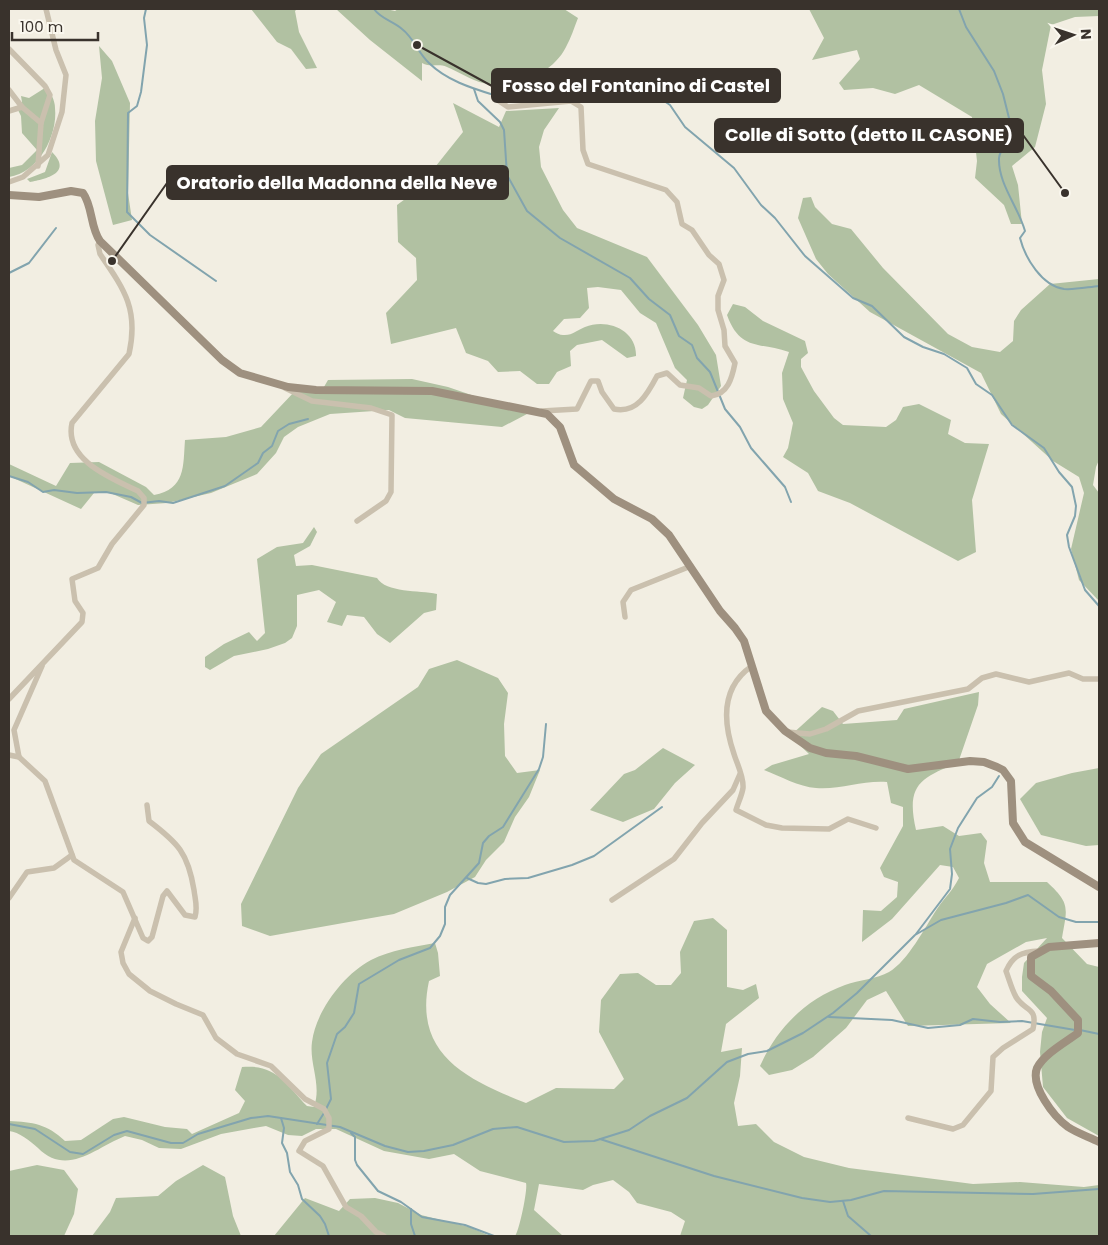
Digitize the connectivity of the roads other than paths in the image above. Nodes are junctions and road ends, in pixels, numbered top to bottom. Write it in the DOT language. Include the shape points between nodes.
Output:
graph roads {
  1 [pos="46,9"];
  2 [pos="9,49"];
  3 [pos="9,90"];
  4 [pos="495,90"];
  5 [pos="22,107"];
  6 [pos="9,111"];
  7 [pos="41,123"];
  8 [pos="38,166"];
  9 [pos="9,182"];
  10 [pos="9,195"];
  11 [pos="100,241"];
  12 [pos="276,384"];
  13 [pos="540,411"];
  14 [pos="357,521"];
  15 [pos="691,566"];
  16 [pos="625,617"];
  17 [pos="44,662"];
  18 [pos="752,666"];
  19 [pos="1099,679"];
  20 [pos="9,699"];
  21 [pos="785,731"];
  22 [pos="9,755"];
  23 [pos="19,757"];
  24 [pos="740,774"];
  25 [pos="147,806"];
  26 [pos="876,828"];
  27 [pos="72,855"];
  28 [pos="1099,886"];
  29 [pos="9,898"];
  30 [pos="612,900"];
  31 [pos="135,918"];
  32 [pos="1099,943"];
  33 [pos="1039,951"];
  34 [pos="908,1118"];
  35 [pos="1099,1142"];
  36 [pos="384,1236"];
  1 -- 8 [label="street" via="66,75 62,112 54,142"];
  2 -- 7 [label="street" via="50,95"];
  3 -- 5 [label="street"];
  4 -- 13 [label="street" via="498,101 508,107 571,100 581,107 583,150 588,164 666,190 677,202 682,224 692,230 719,264 724,280 718,296 718,310 725,346 735,363 731,381 717,395 711,396 699,388 680,385 667,373 657,376 643,400 622,411 614,409 598,382 591,381 576,409"];
  5 -- 6 [label="street"];
  5 -- 7 [label="street"];
  7 -- 8 [label="street"];
  8 -- 9 [label="street"];
  10 -- 11 [label="street" via="39,197 71,191 82,193 89,207 94,233"];
  11 -- 12 [label="street" via="222,360 240,373"];
  11 -- 17 [label="street" via="100,254 129,299 133,316 132,340 129,354 72,423 70,433 87,463 138,491 144,498 144,505 112,544 98,568 72,580 75,601 83,613 82,622"];
  12 -- 13 [label="street" via="316,390 432,391 508,408"];
  12 -- 14 [label="street" via="312,400 371,408 392,416 391,492 386,501"];
  13 -- 15 [label="street" via="553,418 560,427 574,465 614,499 652,519 670,535"];
  15 -- 16 [label="street" via="631,590 623,602"];
  15 -- 18 [label="street" via="744,641"];
  17 -- 20 [label="street"];
  17 -- 23 [label="street" via="14,730"];
  18 -- 21 [label="street" via="766,711"];
  18 -- 24 [label="street" via="741,673 731,688 725,710 728,738"];
  19 -- 21 [label="street" via="1083,679 1069,673 1029,682 996,674 982,678 968,689 858,711 810,734"];
  21 -- 28 [label="street" via="810,748 826,753 856,756 908,769 970,761 997,767 1011,781 1013,823 1025,842"];
  22 -- 23 [label="street"];
  23 -- 27 [label="street" via="45,781"];
  24 -- 26 [label="street" via="743,786 736,810 766,825 829,829 848,820"];
  24 -- 30 [label="street" via="733,790 674,859"];
  25 -- 31 [label="street" via="149,821 175,842 190,865 197,909 195,917 185,915 167,891 148,941 143,938"];
  27 -- 29 [label="street" via="54,868 26,872"];
  27 -- 31 [label="street" via="74,860 123,892"];
  31 -- 36 [label="street" via="122,952 129,974 150,991 203,1015 216,1038 237,1054 270,1066 304,1099 324,1109 329,1129 305,1140 299,1151 323,1166 346,1207 362,1216"];
  32 -- 33 [label="street"];
  33 -- 34 [label="street" via="1022,952 1010,961 1006,971 1017,999 1032,1011 1035,1021 1033,1029 993,1057 990,1091 981,1105 963,1125 952,1128"];
  33 -- 35 [label="street" via="1031,956 1031,976 1051,991 1078,1020 1078,1033 1049,1055 1038,1068 1036,1082 1046,1104 1068,1127"];
}
